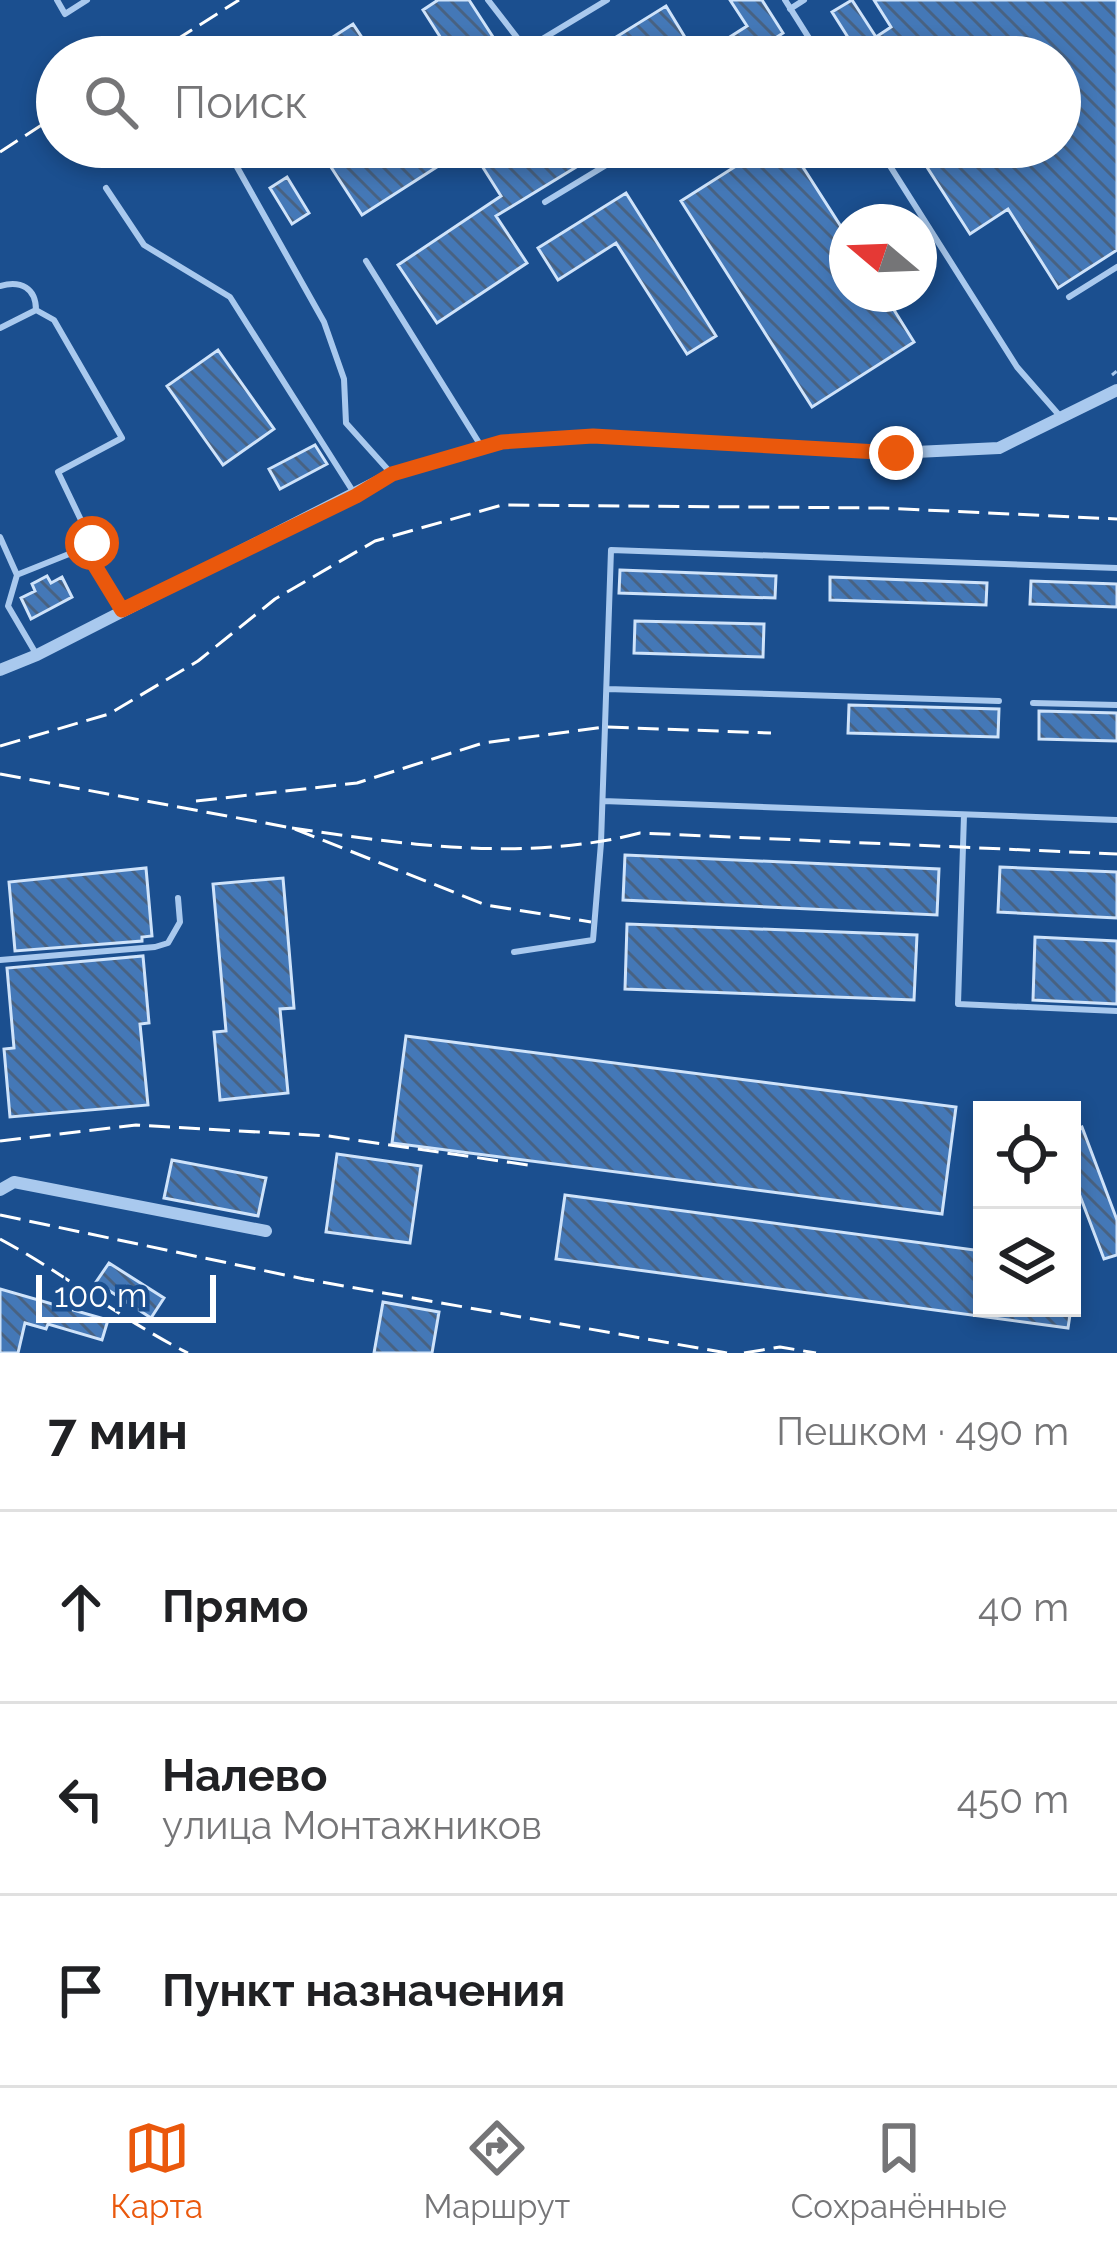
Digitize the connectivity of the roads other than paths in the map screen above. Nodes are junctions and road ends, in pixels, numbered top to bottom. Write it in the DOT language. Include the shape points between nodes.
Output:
graph roads {
  1 [pos="56,0"];
  2 [pos="87,0"];
  3 [pos="488,0"];
  4 [pos="607,0"];
  5 [pos="785,0"];
  6 [pos="804,0"];
  7 [pos="790,9"];
  8 [pos="516,36"];
  9 [pos="547,36"];
  10 [pos="807,36"];
  11 [pos="237,168"];
  12 [pos="601,168"];
  13 [pos="891,168"];
  14 [pos="106,188"];
  15 [pos="545,202"];
  16 [pos="366,261"];
  17 [pos="1117,267"];
  18 [pos="0,286"];
  19 [pos="1069,298"];
  20 [pos="36,310"];
  21 [pos="0,328"];
  22 [pos="1117,390"];
  23 [pos="1059,415"];
  24 [pos="483,449"];
  25 [pos="392,474"];
  26 [pos="356,496"];
  27 [pos="0,537"];
  28 [pos="89,556"];
  29 [pos="1117,568"];
  30 [pos="17,574"];
  31 [pos="122,610"];
  32 [pos="38,655"];
  33 [pos="0,670"];
  34 [pos="607,688"];
  35 [pos="999,701"];
  36 [pos="1034,703"];
  37 [pos="1117,706"];
  38 [pos="603,801"];
  39 [pos="964,814"];
  40 [pos="1117,820"];
  41 [pos="178,898"];
  42 [pos="514,952"];
  43 [pos="0,960"];
  44 [pos="1117,1011"];
  45 [pos="0,1190"];
  46 [pos="266,1231"];
  1 -- 2 [label="lane" via="65,14"];
  3 -- 8 [label="lane"];
  4 -- 9 [label="lane"];
  5 -- 7 [label="lane"];
  6 -- 7 [label="lane"];
  7 -- 10 [label="lane"];
  11 -- 25 [label="lane" via="324,322 344,379 346,423"];
  12 -- 15 [label="lane"];
  13 -- 23 [label="lane" via="1017,367"];
  14 -- 26 [label="lane" via="144,245 230,297"];
  16 -- 24 [label="lane"];
  17 -- 19 [label="lane"];
  18 -- 20 [label="lane" via="31,289"];
  20 -- 21 [label="lane"];
  20 -- 28 [label="lane" via="54,320 122,438 58,472 92,543"];
  22 -- 23 [label="street"];
  23 -- 24 [label="street" via="999,448 896,453 593,436"];
  24 -- 25 [label="street"];
  25 -- 26 [label="street"];
  26 -- 31 [label="street"];
  27 -- 30 [label="lane"];
  28 -- 30 [label="lane" via="69,554"];
  28 -- 31 [label="lane"];
  29 -- 34 [label="lane" via="611,550"];
  30 -- 32 [label="lane" via="8,606"];
  31 -- 32 [label="street"];
  32 -- 33 [label="street"];
  34 -- 35 [label="lane"];
  34 -- 38 [label="lane"];
  36 -- 37 [label="lane"];
  38 -- 39 [label="lane"];
  38 -- 42 [label="lane" via="593,940"];
  39 -- 40 [label="lane"];
  39 -- 44 [label="lane" via="958,1004"];
  41 -- 43 [label="lane" via="180,922 168,943"];
  45 -- 46 [label="street" via="14,1182"];
}
